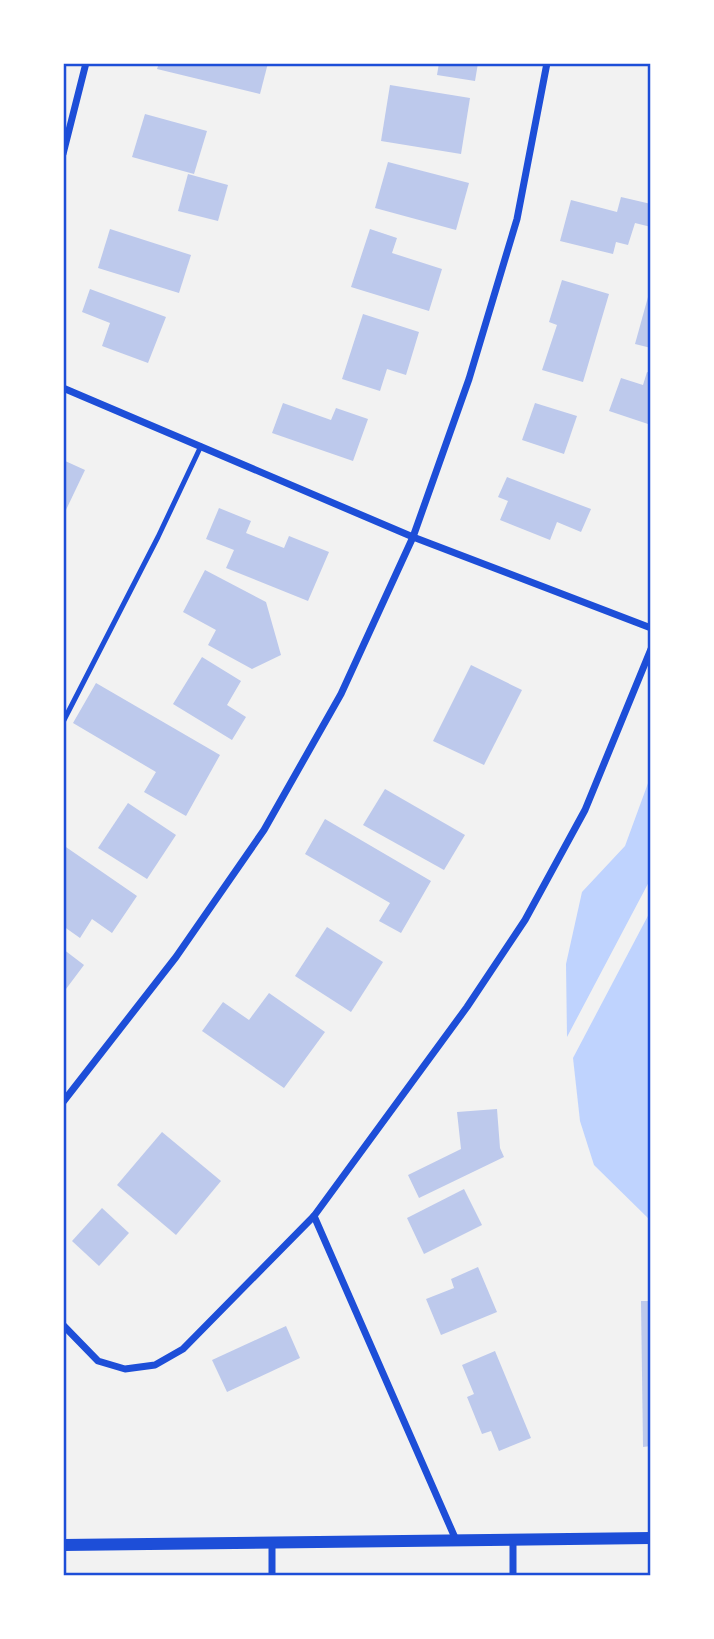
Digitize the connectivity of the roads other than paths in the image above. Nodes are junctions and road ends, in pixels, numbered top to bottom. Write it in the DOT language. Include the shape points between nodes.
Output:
graph roads {
  1 [pos="86,63"];
  2 [pos="547,63"];
  3 [pos="63,154"];
  4 [pos="63,388"];
  5 [pos="201,445"];
  6 [pos="413,537"];
  7 [pos="651,628"];
  8 [pos="651,649"];
  9 [pos="63,722"];
  10 [pos="63,1102"];
  11 [pos="314,1216"];
  12 [pos="63,1325"];
  13 [pos="651,1538"];
  14 [pos="513,1539"];
  15 [pos="456,1540"];
  16 [pos="272,1542"];
  17 [pos="63,1545"];
  18 [pos="272,1576"];
  19 [pos="513,1576"];
  1 -- 3 [label="street"];
  2 -- 6 [label="street" via="517,219 469,379"];
  4 -- 5 [label="street"];
  5 -- 6 [label="street"];
  5 -- 9 [label="lane"];
  6 -- 7 [label="street"];
  6 -- 10 [label="street" via="341,694 264,831 176,957"];
  8 -- 11 [label="street" via="585,810 525,920"];
  11 -- 12 [label="street" via="183,1349 155,1366 125,1369 99,1361"];
  11 -- 15 [label="street"];
  13 -- 14 [label="street"];
  14 -- 15 [label="street"];
  14 -- 19 [label="street"];
  15 -- 16 [label="street"];
  16 -- 17 [label="street"];
  16 -- 18 [label="street"];
}
